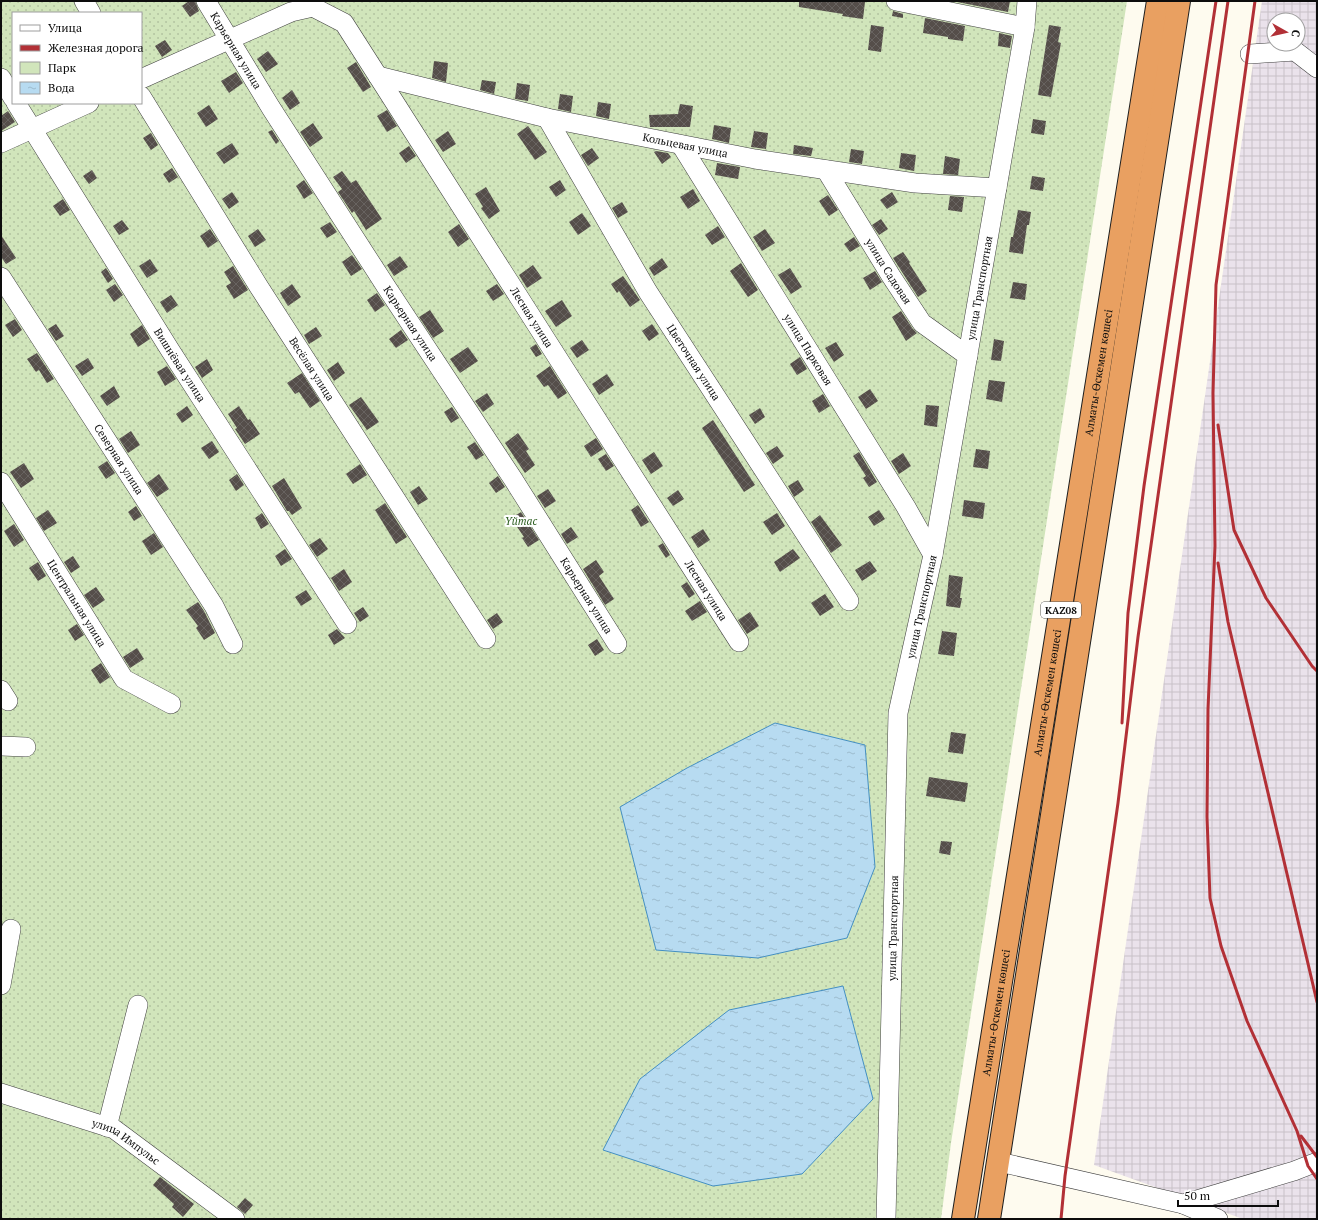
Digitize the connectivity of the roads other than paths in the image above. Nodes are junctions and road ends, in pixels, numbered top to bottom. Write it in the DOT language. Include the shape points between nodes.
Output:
graph roads {
  1 [pos="84,1"];
  2 [pos="206,1"];
  3 [pos="896,1"];
  4 [pos="1027,1"];
  5 [pos="1158,1"];
  6 [pos="1179,1"];
  7 [pos="313,4"];
  8 [pos="90,12"];
  9 [pos="1025,27"];
  10 [pos="230,39"];
  11 [pos="1250,54"];
  12 [pos="1317,68"];
  13 [pos="378,76"];
  14 [pos="1,78"];
  15 [pos="142,79"];
  16 [pos="12,96"];
  17 [pos="142,98"];
  18 [pos="17,104"];
  19 [pos="87,104"];
  20 [pos="547,118"];
  21 [pos="33,129"];
  22 [pos="1,143"];
  23 [pos="681,145"];
  24 [pos="826,170"];
  25 [pos="1141,175"];
  26 [pos="997,188"];
  27 [pos="1,277"];
  28 [pos="968,356"];
  29 [pos="1,482"];
  30 [pos="933,555"];
  31 [pos="848,601"];
  32 [pos="347,624"];
  33 [pos="486,639"];
  34 [pos="739,642"];
  35 [pos="233,644"];
  36 [pos="617,644"];
  37 [pos="171,704"];
  38 [pos="1,746"];
  39 [pos="26,748"];
  40 [pos="11,929"];
  41 [pos="1,985"];
  42 [pos="138,1005"];
  43 [pos="1,1093"];
  44 [pos="107,1127"];
  45 [pos="998,1162"];
  46 [pos="1317,1162"];
  47 [pos="1184,1204"];
  48 [pos="235,1219"];
  49 [pos="886,1219"];
  50 [pos="964,1219"];
  51 [pos="989,1219"];
  52 [pos="1218,1219"];
  1 -- 8 [label="street"];
  2 -- 10 [label="street, Карьерная улица"];
  3 -- 9 [label="street"];
  4 -- 9 [label="street, улица Транспортная"];
  5 -- 25 [label="highway, Алматы-Өскемен көшесі / KAZ08"];
  6 -- 25 [label="highway, Алматы-Өскемен көшесі / KAZ08"];
  7 -- 10 [label="street"];
  7 -- 13 [label="street, Лесная улица" via="344,23"];
  9 -- 26 [label="street, улица Транспортная"];
  10 -- 15 [label="street"];
  10 -- 36 [label="street, Карьерная улица" via="271,108 513,479"];
  11 -- 12 [label="street" via="1295,51"];
  13 -- 20 [label="street, Кольцевая улица"];
  13 -- 34 [label="street, Лесная улица"];
  14 -- 16 [label="street"];
  17 -- 33 [label="street, Весёлая улица" via="259,287"];
  18 -- 21 [label="street, Вишнёвая улица"];
  19 -- 21 [label="street"];
  20 -- 23 [label="street, Кольцевая улица"];
  20 -- 31 [label="street, Цветочная улица" via="648,292"];
  21 -- 22 [label="street"];
  21 -- 32 [label="street, Вишнёвая улица" via="174,356"];
  23 -- 24 [label="street, Кольцевая улица"];
  23 -- 30 [label="street, улица Парковая" via="906,507"];
  24 -- 26 [label="street, Кольцевая улица" via="915,183"];
  24 -- 28 [label="street, улица Садовая" via="922,323"];
  25 -- 45 [label="highway, Алматы-Өскемен көшесі / KAZ08"];
  25 -- 50 [label="highway, Алматы-Өскемен көшесі / KAZ08"];
  26 -- 28 [label="street, улица Транспортная"];
  27 -- 35 [label="street, Северная улица" via="214,606"];
  28 -- 30 [label="street, улица Транспортная"];
  29 -- 37 [label="street, Центральная улица" via="124,679"];
  30 -- 49 [label="street, улица Транспортная" via="898,713"];
  38 -- 39 [label="street"];
  40 -- 41 [label="street"];
  42 -- 44 [label="street"];
  43 -- 44 [label="street, улица Импульс"];
  44 -- 48 [label="street, улица Импульс" via="114,1129"];
  45 -- 47 [label="street"];
  45 -- 51 [label="highway, Алматы-Өскемен көшесі / KAZ08"];
  46 -- 47 [label="street"];
  47 -- 52 [label="street"];
}
